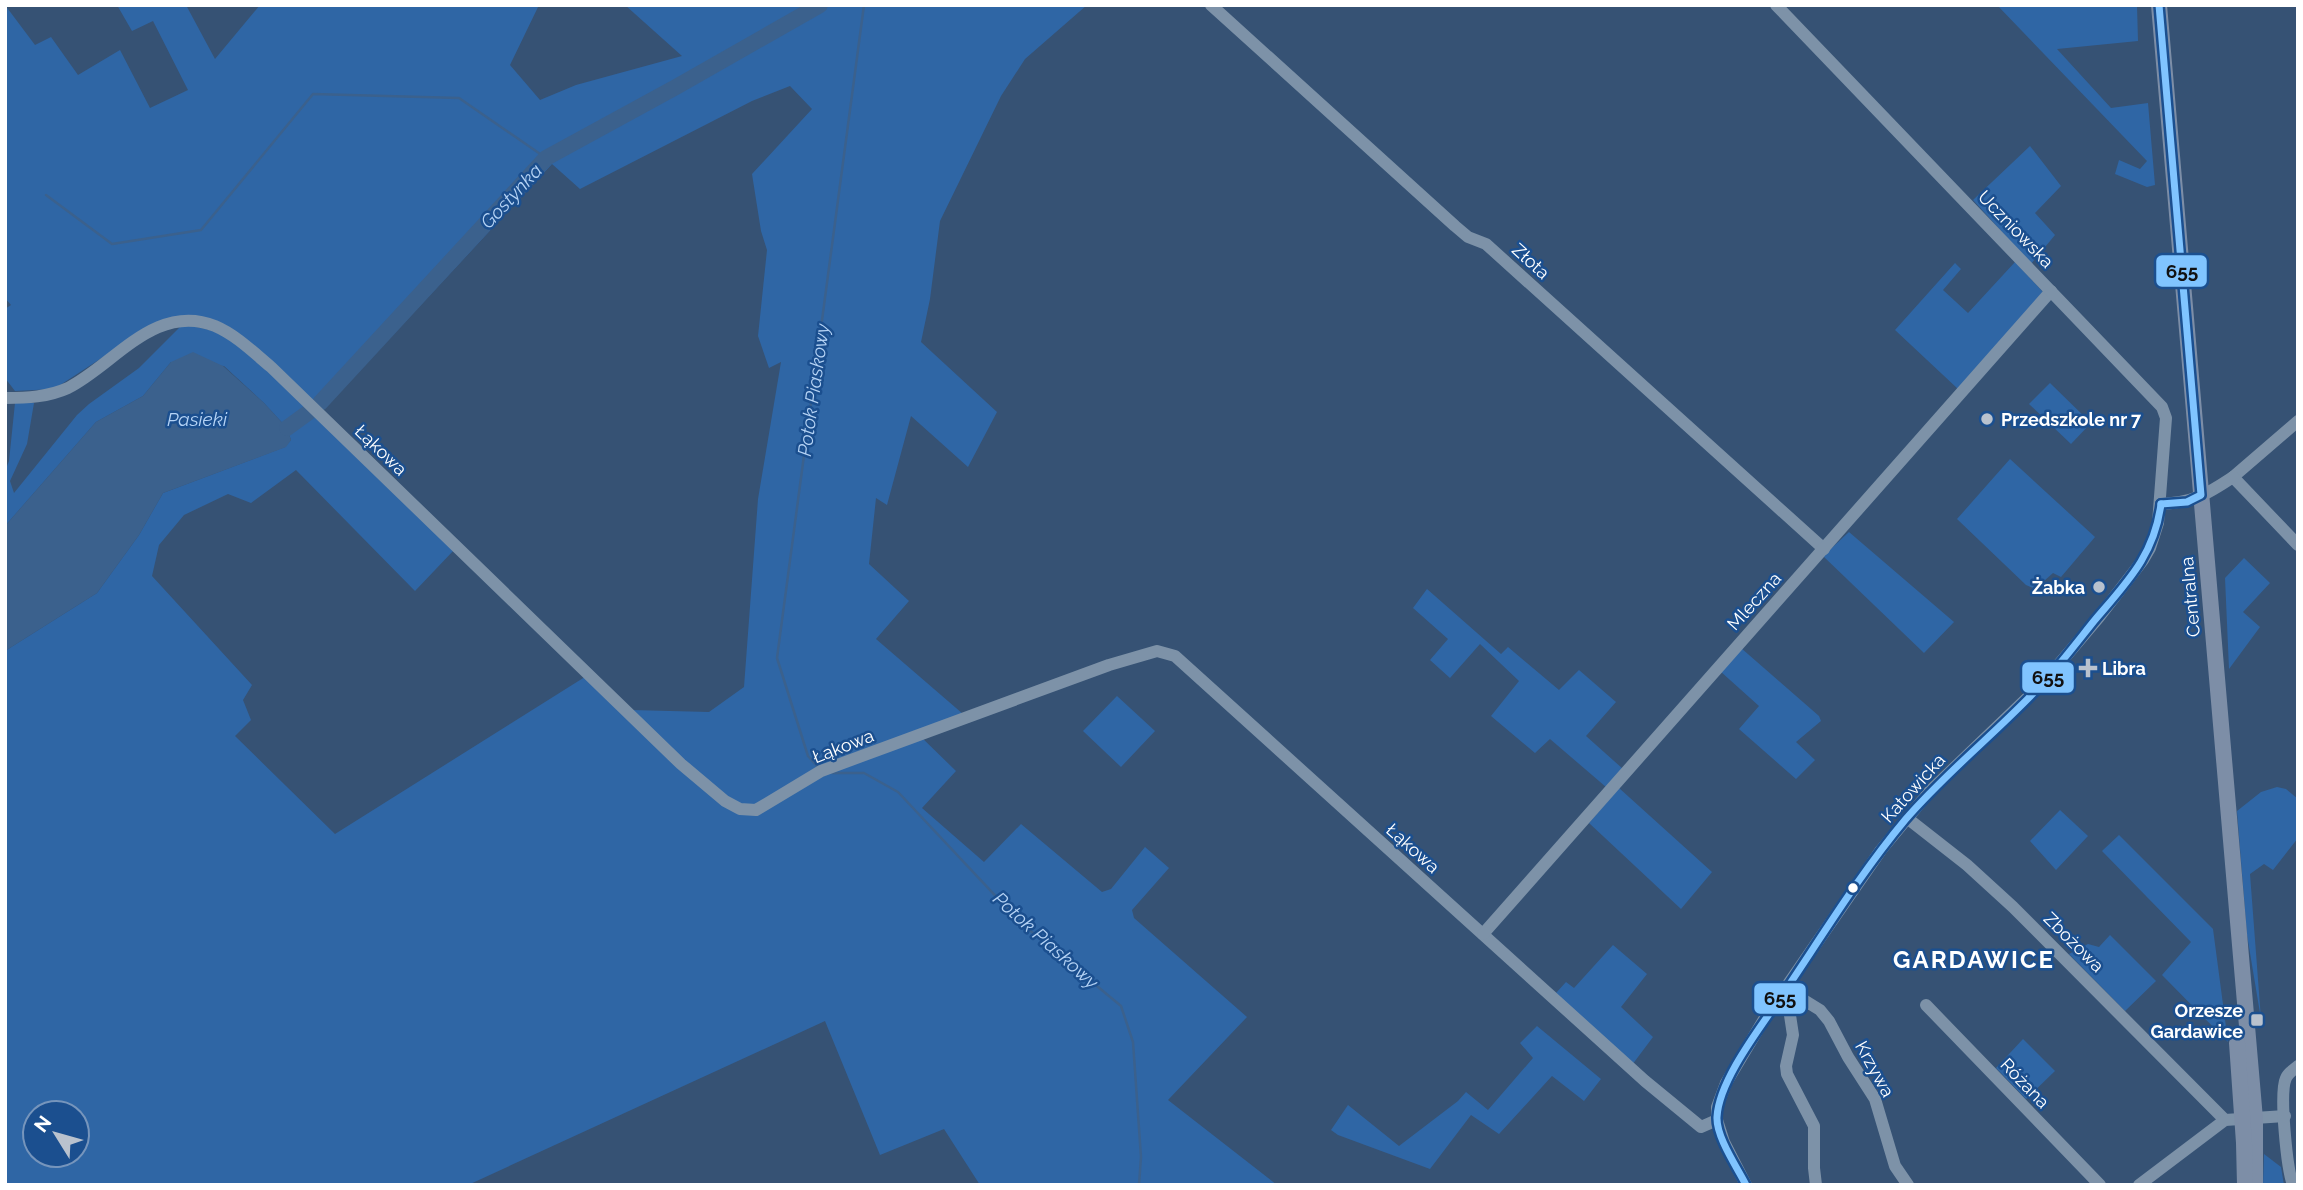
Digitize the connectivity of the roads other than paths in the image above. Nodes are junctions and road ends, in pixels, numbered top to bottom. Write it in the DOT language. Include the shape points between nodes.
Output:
graph roads {
  1 [pos="1211,5"];
  2 [pos="1776,5"];
  3 [pos="2149,5"];
  4 [pos="2159,5"];
  5 [pos="2051,291"];
  6 [pos="5,398"];
  7 [pos="2298,421"];
  8 [pos="2233,477"];
  9 [pos="2196,498"];
  10 [pos="2161,503"];
  11 [pos="2298,545"];
  12 [pos="1824,549"];
  13 [pos="1907,818"];
  14 [pos="1483,934"];
  15 [pos="1786,989"];
  16 [pos="1926,1005"];
  17 [pos="2298,1066"];
  18 [pos="2285,1116"];
  19 [pos="2249,1119"];
  20 [pos="1717,1120"];
  21 [pos="2225,1120"];
  22 [pos="1746,1185"];
  23 [pos="1816,1185"];
  24 [pos="1908,1185"];
  25 [pos="2100,1185"];
  26 [pos="2139,1185"];
  27 [pos="2245,1185"];
  28 [pos="2255,1185"];
  29 [pos="2293,1185"];
  1 -- 12 [label="street, Złota" via="1455,226 1486,244"];
  2 -- 5 [label="street, Uczniowska"];
  3 -- 9 [label="main road, Centralna"];
  4 -- 9 [label="main road, Centralna"];
  5 -- 10 [label="street, Uczniowska" via="2165,412"];
  5 -- 12 [label="street, Mleczna"];
  6 -- 14 [label="street, Łąkowa" via="42,396 71,386 146,333 176,321 213,325 271,367 673,757 740,809 756,810 821,771 1109,665 1157,651 1175,656"];
  7 -- 8 [label="street"];
  8 -- 9 [label="street"];
  8 -- 11 [label="street"];
  9 -- 10 [label="street"];
  9 -- 19 [label="main road, Centralna"];
  10 -- 13 [label="street, Katowicka" via="2150,548 2099,617 2043,683"];
  12 -- 14 [label="street, Mleczna"];
  13 -- 15 [label="street, Katowicka"];
  13 -- 21 [label="street, Zbożowa" via="2013,906"];
  14 -- 20 [label="street, Łąkowa" via="1678,1109 1700,1126"];
  15 -- 20 [label="street, Katowicka" via="1726,1083"];
  15 -- 23 [label="street" via="1793,1035 1787,1074 1814,1126"];
  15 -- 24 [label="street, Krzywa" via="1829,1021 1874,1099 1895,1166"];
  16 -- 25 [label="street, Różana"];
  17 -- 18 [label="street" via="2286,1078"];
  18 -- 19 [label="street"];
  18 -- 29 [label="street"];
  19 -- 21 [label="street"];
  19 -- 27 [label="main road, Centralna"];
  19 -- 28 [label="main road, Centralna"];
  20 -- 22 [label="street"];
  21 -- 26 [label="street"];
}
